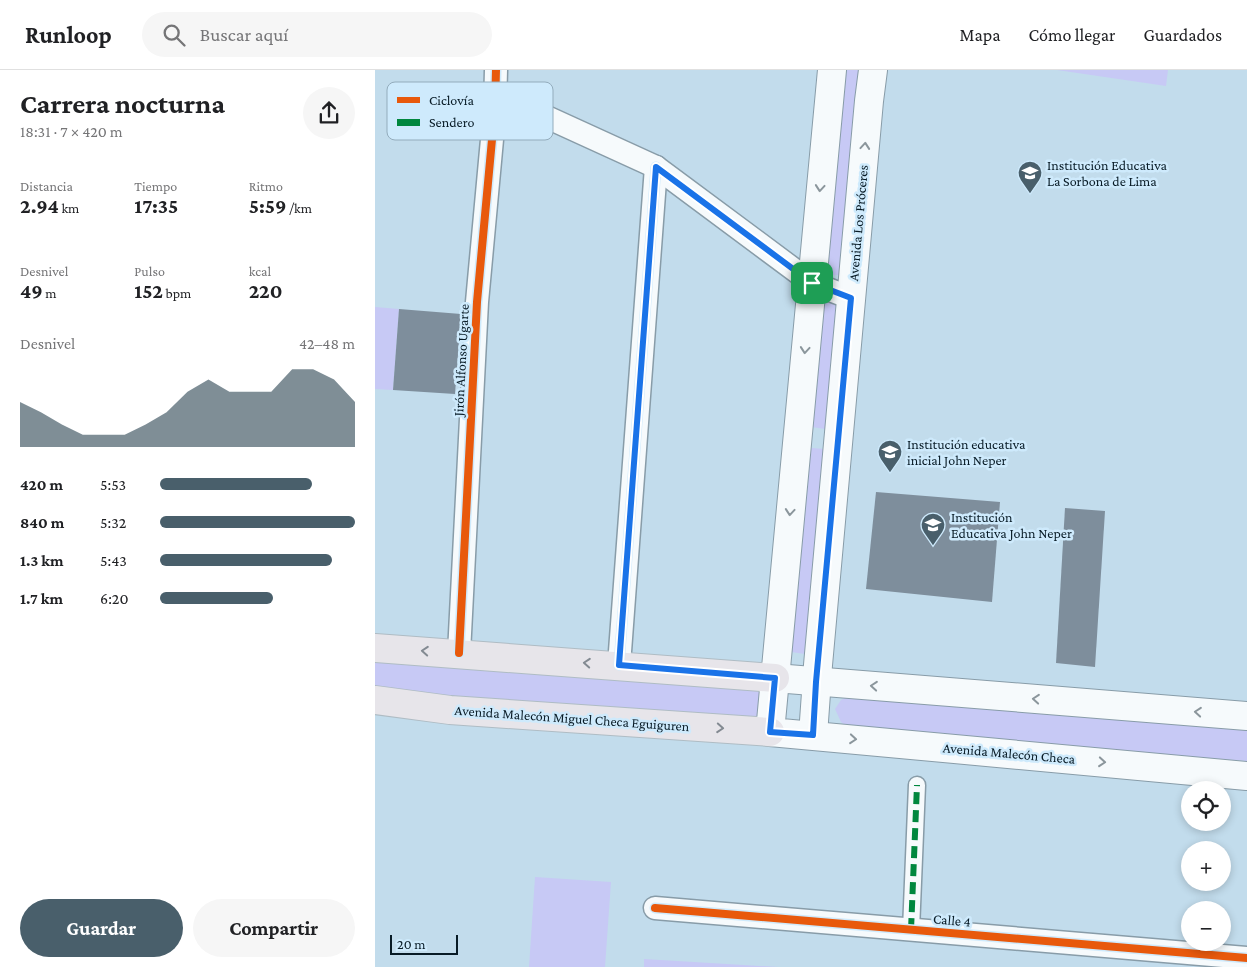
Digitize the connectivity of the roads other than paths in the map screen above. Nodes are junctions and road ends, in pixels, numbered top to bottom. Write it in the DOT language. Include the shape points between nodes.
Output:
graph roads {
  1 [pos="832,70"];
  2 [pos="873,70"];
  3 [pos="553,120"];
  4 [pos="492,140"];
  5 [pos="656,167"];
  6 [pos="812,283"];
  7 [pos="851,298"];
  8 [pos="798,436"];
  9 [pos="838,441"];
  10 [pos="375,648"];
  11 [pos="459,653"];
  12 [pos="619,665"];
  13 [pos="775,678"];
  14 [pos="816,682"];
  15 [pos="375,700"];
  16 [pos="1247,716"];
  17 [pos="770,732"];
  18 [pos="813,735"];
  19 [pos="1247,776"];
  20 [pos="917,785"];
  21 [pos="655,908"];
  22 [pos="911,930"];
  23 [pos="1247,958"];
  1 -- 6 [label="main road, one-way"];
  7 -- 2 [label="main road, Avenida Los Próceres, one-way"];
  3 -- 5 [label="street"];
  4 -- 11 [label="street, Jirón Alfonso Ugarte" via="477,302"];
  5 -- 6 [label="street"];
  5 -- 12 [label="street"];
  6 -- 7 [label="street"];
  6 -- 8 [label="main road, one-way"];
  7 -- 9 [label="main road, Avenida Los Próceres"];
  8 -- 9 [label="main road"];
  8 -- 13 [label="main road, one-way"];
  9 -- 14 [label="main road, Avenida Los Próceres"];
  11 -- 10 [label="main road, one-way"];
  12 -- 11 [label="main road, one-way"];
  12 -- 13 [label="main road"];
  13 -- 14 [label="main road"];
  13 -- 17 [label="main road"];
  16 -- 14 [label="main road, one-way"];
  14 -- 18 [label="main road, Avenida Los Próceres"];
  15 -- 17 [label="main road, Avenida Malecón Miguel Checa Eguiguren, one-way" via="450,710"];
  17 -- 18 [label="main road, Avenida Malecón Checa"];
  18 -- 19 [label="main road, Avenida Malecón Checa, one-way"];
  20 -- 22 [label="street"];
  21 -- 22 [label="street, Calle 4"];
  22 -- 23 [label="street, Calle 4"];
}
